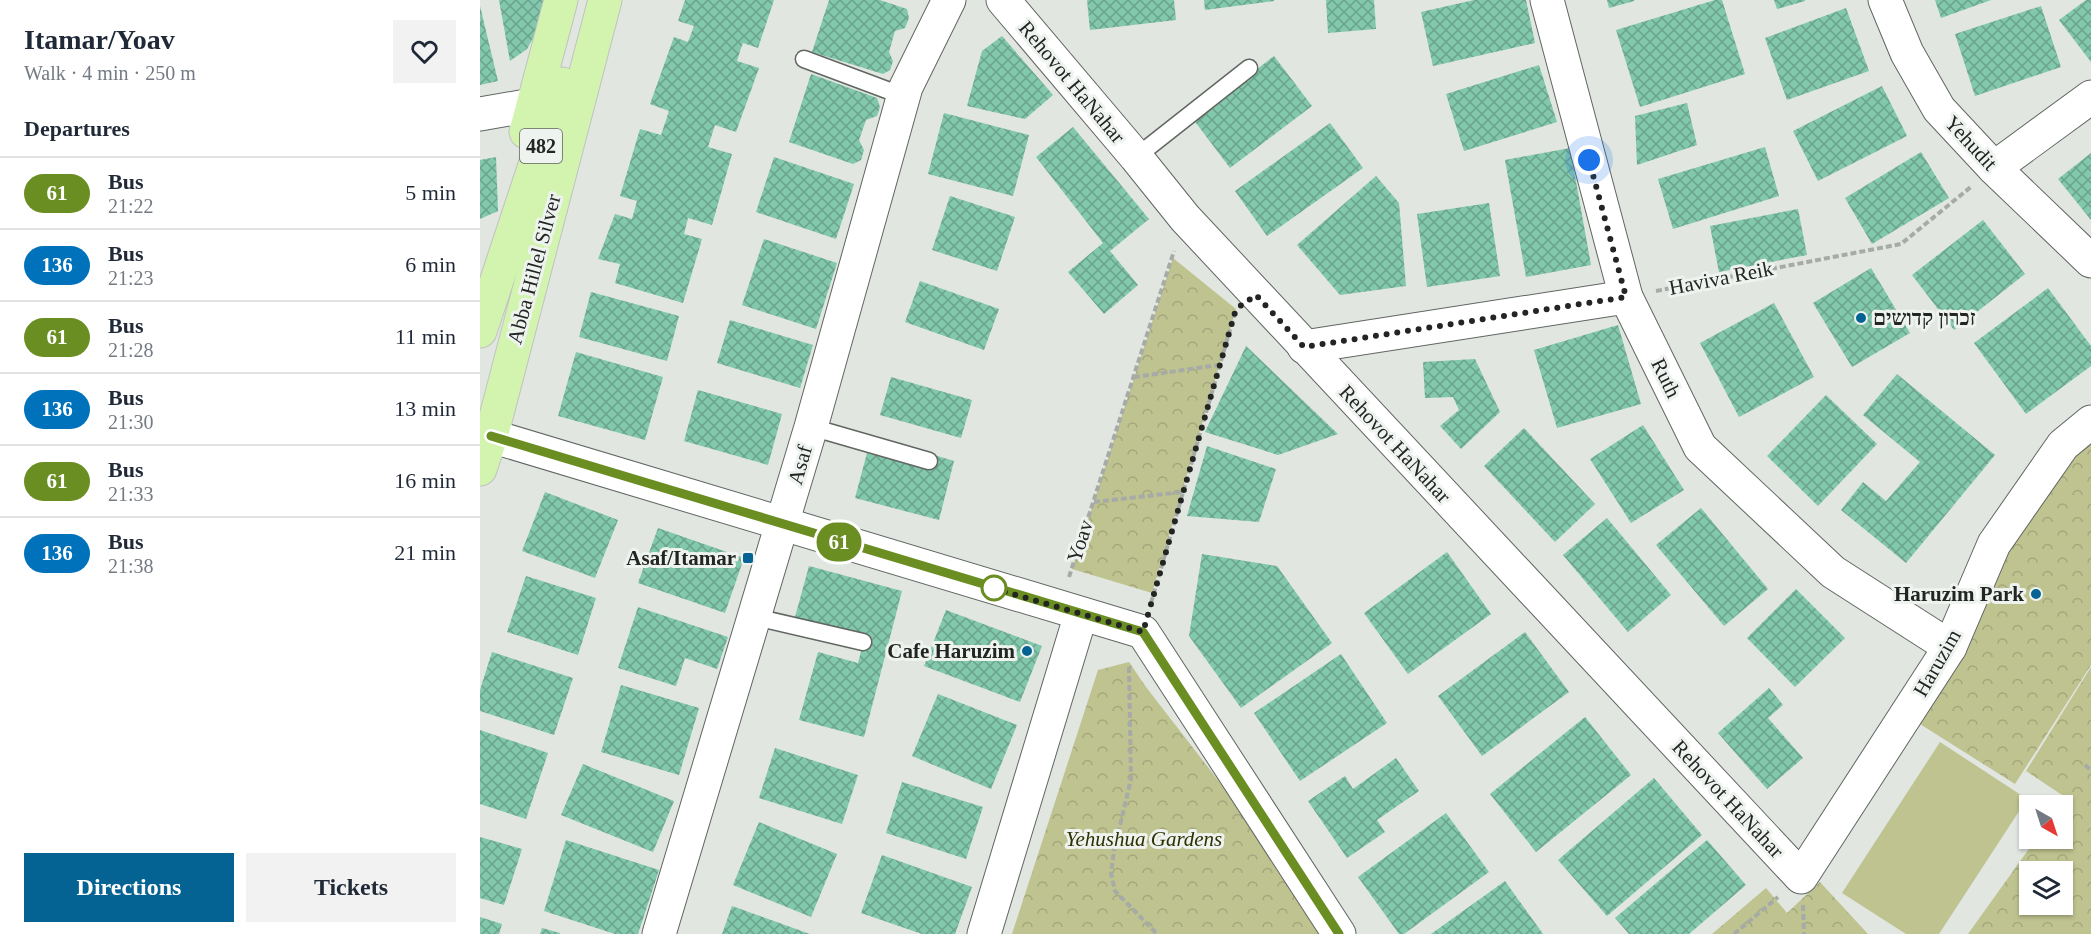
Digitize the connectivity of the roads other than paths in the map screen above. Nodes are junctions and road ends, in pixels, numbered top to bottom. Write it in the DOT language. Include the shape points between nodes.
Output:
graph roads {
  1 [pos="561,0"];
  2 [pos="591,0"];
  3 [pos="605,0"];
  4 [pos="628,0"];
  5 [pos="949,0"];
  6 [pos="1003,0"];
  7 [pos="1547,0"];
  8 [pos="1885,0"];
  9 [pos="804,58"];
  10 [pos="1249,68"];
  11 [pos="903,96"];
  12 [pos="2091,97"];
  13 [pos="532,105"];
  14 [pos="480,114"];
  15 [pos="1136,157"];
  16 [pos="1994,168"];
  17 [pos="2091,261"];
  18 [pos="529,287"];
  19 [pos="491,293"];
  20 [pos="1626,297"];
  21 [pos="480,332"];
  22 [pos="1304,347"];
  23 [pos="2091,422"];
  24 [pos="811,428"];
  25 [pos="491,436"];
  26 [pos="928,461"];
  27 [pos="480,469"];
  28 [pos="782,524"];
  29 [pos="1081,614"];
  30 [pos="755,616"];
  31 [pos="863,642"];
  32 [pos="1950,647"];
  33 [pos="1801,877"];
  34 [pos="659,934"];
  35 [pos="984,934"];
  36 [pos="1339,934"];
  1 -- 13 [label="main road"];
  2 -- 19 [label="main road, Abba Hillel Silver / 482"];
  3 -- 18 [label="main road, Abba Hillel Silver / 482"];
  4 -- 18 [label="main road" via="587,146"];
  5 -- 11 [label="street, Asaf"];
  6 -- 15 [label="street, Rehovot HaNahar"];
  7 -- 20 [label="street, Ruth"];
  8 -- 16 [label="street, Yehudit" via="1907,52 1939,109"];
  9 -- 11 [label="lane"];
  10 -- 15 [label="lane"];
  11 -- 24 [label="street, Asaf" via="849,253 844,348"];
  12 -- 16 [label="street"];
  13 -- 14 [label="street"];
  13 -- 19 [label="main road"];
  15 -- 22 [label="street, Rehovot HaNahar" via="1185,218"];
  16 -- 17 [label="street, Yehudit"];
  18 -- 25 [label="main road, Abba Hillel Silver / 482"];
  19 -- 21 [label="main road, Abba Hillel Silver / 482"];
  20 -- 22 [label="street"];
  20 -- 32 [label="street, Ruth" via="1700,447 1833,572"];
  22 -- 33 [label="street, Rehovot HaNahar"];
  23 -- 32 [label="street, Haruzim" via="2063,445 1994,544"];
  24 -- 26 [label="lane"];
  24 -- 28 [label="street, Asaf"];
  25 -- 27 [label="main road, Abba Hillel Silver / 482"];
  25 -- 28 [label="street"];
  28 -- 29 [label="street"];
  28 -- 30 [label="street, Asaf"];
  29 -- 35 [label="street"];
  29 -- 36 [label="street" via="1149,642"];
  30 -- 31 [label="lane"];
  30 -- 34 [label="street, Asaf"];
  32 -- 33 [label="street, Haruzim"];
}
